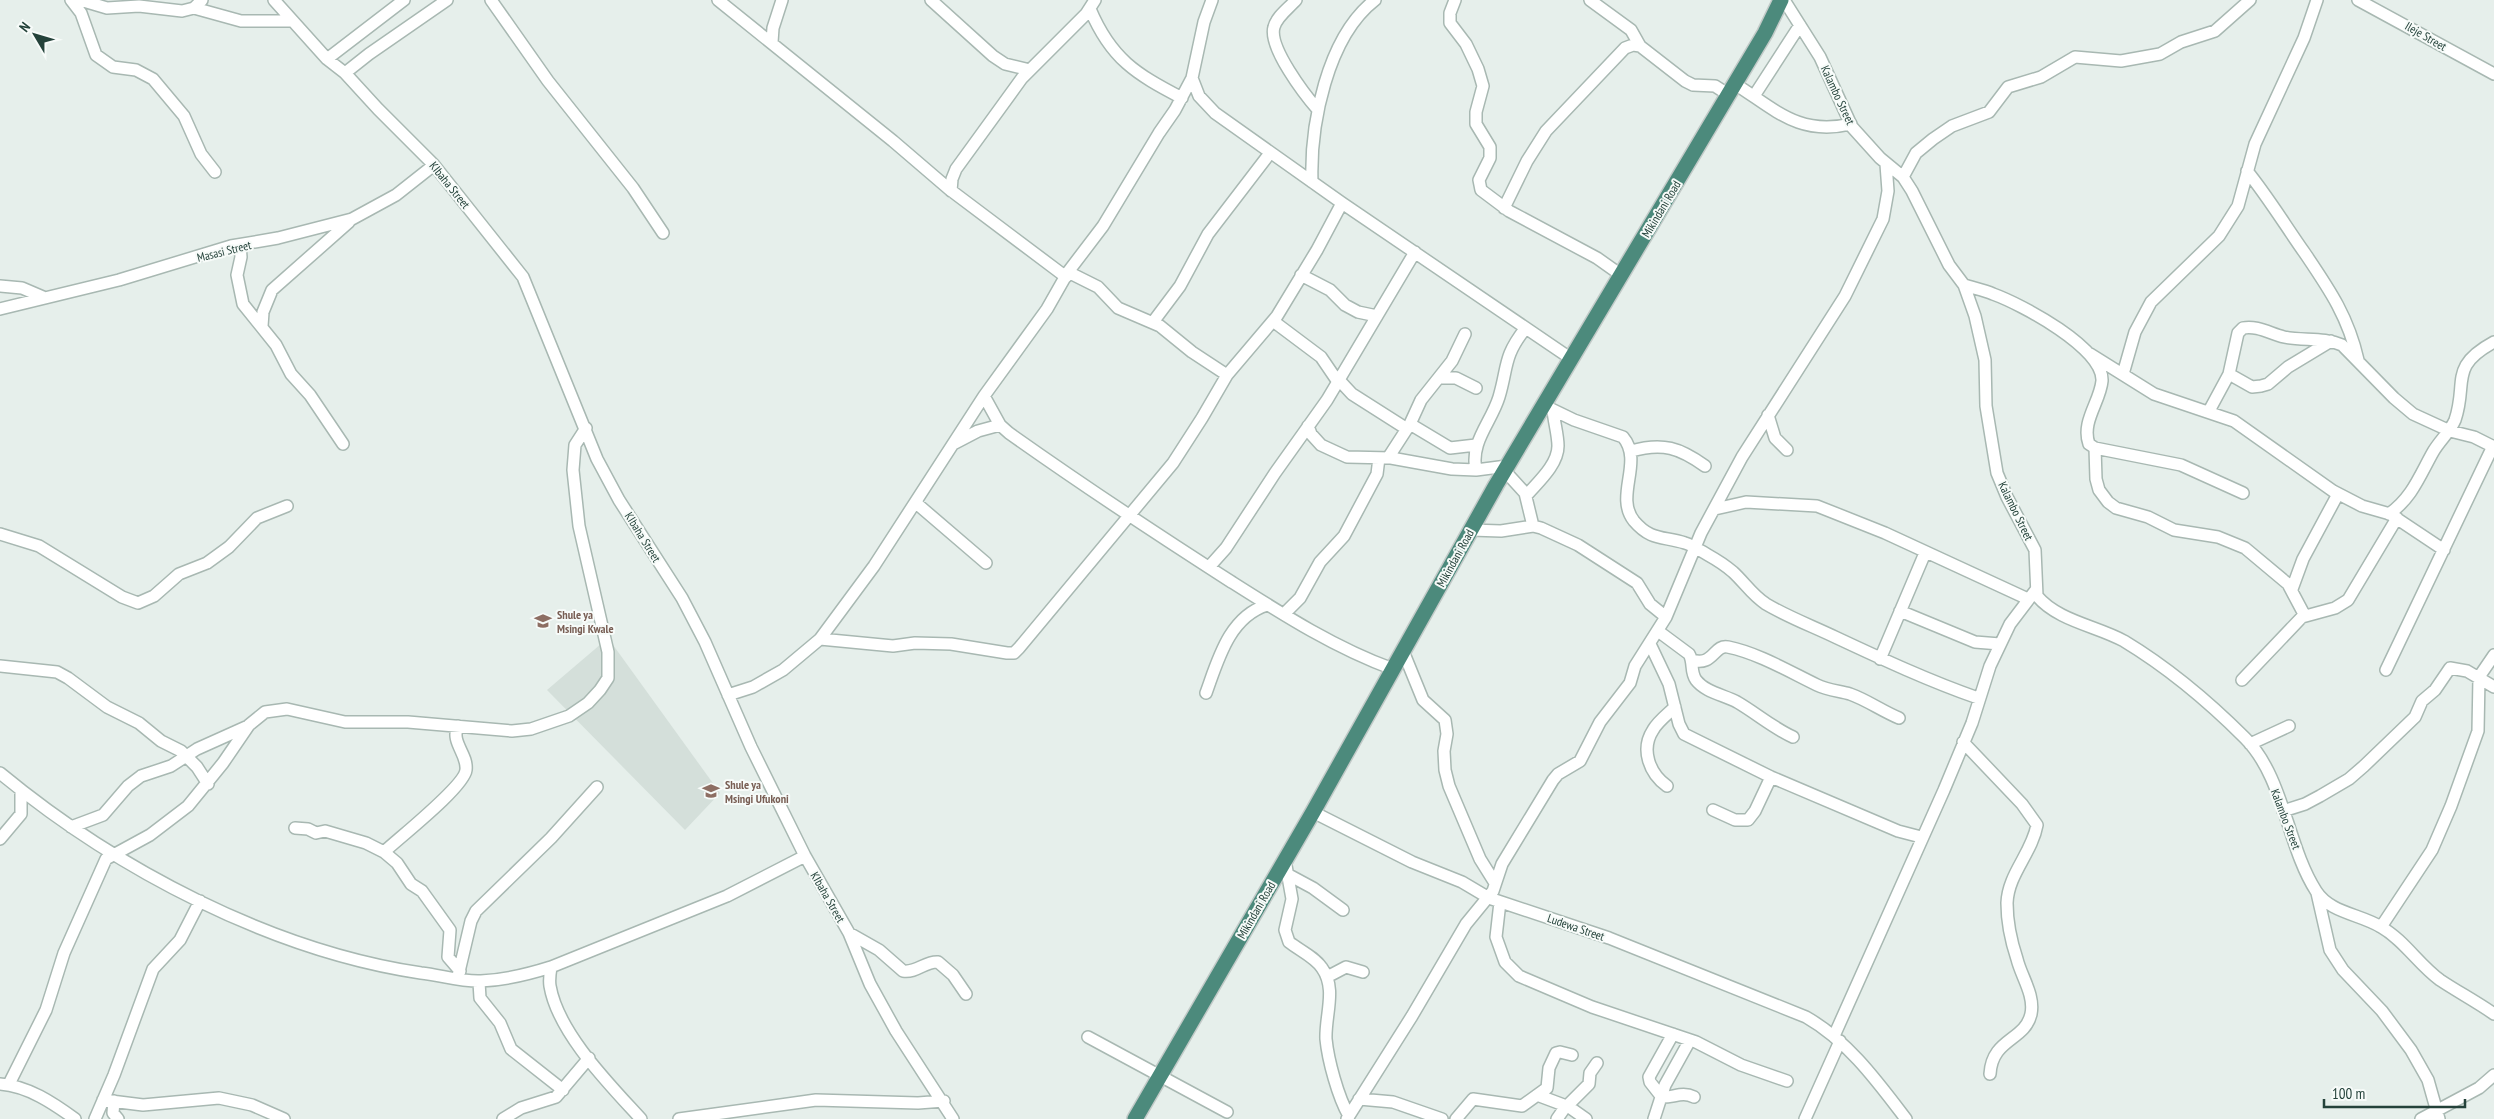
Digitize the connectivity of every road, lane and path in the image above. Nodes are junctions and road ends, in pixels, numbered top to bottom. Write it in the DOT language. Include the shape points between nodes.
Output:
graph roads {
  1 [pos="71,0"];
  2 [pos="80,0"];
  3 [pos="274,0"];
  4 [pos="404,0"];
  5 [pos="447,0"];
  6 [pos="491,0"];
  7 [pos="718,0"];
  8 [pos="782,0"];
  9 [pos="931,0"];
  10 [pos="1212,0"];
  11 [pos="1296,0"];
  12 [pos="1375,0"];
  13 [pos="1454,0"];
  14 [pos="1590,0"];
  15 [pos="1782,0"];
  16 [pos="2250,0"];
  17 [pos="2316,0"];
  18 [pos="2358,0"];
  19 [pos="198,4"];
  20 [pos="1092,5"];
  21 [pos="292,21"];
  22 [pos="1800,25"];
  23 [pos="772,42"];
  24 [pos="1640,46"];
  25 [pos="327,59"];
  26 [pos="1030,70"];
  27 [pos="346,73"];
  28 [pos="2494,74"];
  29 [pos="1192,78"];
  30 [pos="1732,90"];
  31 [pos="1754,96"];
  32 [pos="1182,98"];
  33 [pos="1318,110"];
  34 [pos="1851,124"];
  35 [pos="1270,153"];
  36 [pos="1886,164"];
  37 [pos="434,165"];
  38 [pos="2247,171"];
  39 [pos="215,172"];
  40 [pos="1903,177"];
  41 [pos="1312,182"];
  42 [pos="951,191"];
  43 [pos="1342,203"];
  44 [pos="1504,208"];
  45 [pos="352,219"];
  46 [pos="663,233"];
  47 [pos="240,245"];
  48 [pos="1415,252"];
  49 [pos="1067,274"];
  50 [pos="1301,274"];
  51 [pos="1621,275"];
  52 [pos="1964,285"];
  53 [pos="0,286"];
  54 [pos="43,297"];
  55 [pos="0,309"];
  56 [pos="1378,316"];
  57 [pos="1273,321"];
  58 [pos="1153,322"];
  59 [pos="262,326"];
  60 [pos="1525,329"];
  61 [pos="1466,334"];
  62 [pos="2330,341"];
  63 [pos="2494,342"];
  64 [pos="2090,354"];
  65 [pos="1570,358"];
  66 [pos="2358,360"];
  67 [pos="2122,374"];
  68 [pos="2229,374"];
  69 [pos="1227,375"];
  70 [pos="1441,378"];
  71 [pos="1338,381"];
  72 [pos="1476,388"];
  73 [pos="984,396"];
  74 [pos="1548,408"];
  75 [pos="2209,411"];
  76 [pos="1768,415"];
  77 [pos="1000,426"];
  78 [pos="1308,426"];
  79 [pos="1409,426"];
  80 [pos="586,428"];
  81 [pos="2450,431"];
  82 [pos="343,444"];
  83 [pos="952,445"];
  84 [pos="1476,445"];
  85 [pos="2493,446"];
  86 [pos="2095,448"];
  87 [pos="1788,450"];
  88 [pos="1631,452"];
  89 [pos="1384,458"];
  90 [pos="1705,466"];
  91 [pos="1506,468"];
  92 [pos="1476,470"];
  93 [pos="2243,493"];
  94 [pos="2338,494"];
  95 [pos="1526,496"];
  96 [pos="916,503"];
  97 [pos="287,506"];
  98 [pos="1715,510"];
  99 [pos="1128,516"];
  100 [pos="2393,516"];
  101 [pos="1533,526"];
  102 [pos="1470,530"];
  103 [pos="0,534"];
  104 [pos="1695,548"];
  105 [pos="2444,550"];
  106 [pos="1925,553"];
  107 [pos="986,563"];
  108 [pos="1208,567"];
  109 [pos="2292,589"];
  110 [pos="2032,595"];
  111 [pos="1267,605"];
  112 [pos="1900,612"];
  113 [pos="1284,614"];
  114 [pos="2305,616"];
  115 [pos="1666,617"];
  116 [pos="1658,631"];
  117 [pos="820,640"];
  118 [pos="1650,644"];
  119 [pos="2000,644"];
  120 [pos="1404,651"];
  121 [pos="2494,655"];
  122 [pos="1880,659"];
  123 [pos="1692,660"];
  124 [pos="0,666"];
  125 [pos="1393,669"];
  126 [pos="2386,670"];
  127 [pos="2479,677"];
  128 [pos="2242,680"];
  129 [pos="2494,687"];
  130 [pos="1206,693"];
  131 [pos="728,695"];
  132 [pos="1978,698"];
  133 [pos="1675,707"];
  134 [pos="1899,718"];
  135 [pos="250,725"];
  136 [pos="458,726"];
  137 [pos="2289,726"];
  138 [pos="1793,737"];
  139 [pos="1963,742"];
  140 [pos="2250,744"];
  141 [pos="186,756"];
  142 [pos="0,773"];
  143 [pos="1771,777"];
  144 [pos="208,784"];
  145 [pos="1667,786"];
  146 [pos="597,787"];
  147 [pos="21,790"];
  148 [pos="1713,810"];
  149 [pos="2283,811"];
  150 [pos="1313,812"];
  151 [pos="71,827"];
  152 [pos="295,828"];
  153 [pos="1921,837"];
  154 [pos="0,839"];
  155 [pos="384,852"];
  156 [pos="116,855"];
  157 [pos="805,856"];
  158 [pos="1286,867"];
  159 [pos="1495,883"];
  160 [pos="2317,893"];
  161 [pos="200,900"];
  162 [pos="1494,900"];
  163 [pos="1343,910"];
  164 [pos="2381,927"];
  165 [pos="849,933"];
  166 [pos="551,967"];
  167 [pos="1363,972"];
  168 [pos="459,975"];
  169 [pos="1326,977"];
  170 [pos="479,982"];
  171 [pos="966,994"];
  172 [pos="2494,1014"];
  173 [pos="1673,1034"];
  174 [pos="1088,1037"];
  175 [pos="1837,1039"];
  176 [pos="1690,1040"];
  177 [pos="1572,1055"];
  178 [pos="589,1058"];
  179 [pos="1659,1058"];
  180 [pos="1597,1063"];
  181 [pos="1674,1070"];
  182 [pos="1990,1074"];
  183 [pos="1160,1076"];
  184 [pos="2494,1076"];
  185 [pos="1787,1080"];
  186 [pos="5,1084"];
  187 [pos="563,1090"];
  188 [pos="1537,1095"];
  189 [pos="1661,1096"];
  190 [pos="1694,1097"];
  191 [pos="1359,1099"];
  192 [pos="108,1100"];
  193 [pos="944,1101"];
  194 [pos="1566,1106"];
  195 [pos="1228,1112"];
  196 [pos="2437,1114"];
  197 [pos="1348,1117"];
  198 [pos="76,1119"];
  199 [pos="95,1119"];
  200 [pos="118,1119"];
  201 [pos="284,1119"];
  202 [pos="503,1119"];
  203 [pos="641,1119"];
  204 [pos="679,1119"];
  205 [pos="954,1119"];
  206 [pos="1136,1119"];
  207 [pos="1442,1119"];
  208 [pos="1456,1119"];
  209 [pos="1557,1119"];
  210 [pos="1586,1119"];
  211 [pos="1654,1119"];
  212 [pos="1805,1119"];
  213 [pos="1906,1119"];
  214 [pos="2421,1119"];
  1 -- 39 [label="street" via="81,13 96,55 113,68 136,70 153,79 184,116 201,154"];
  2 -- 19 [label="street" via="107,8 139,6 182,11"];
  3 -- 21 [label="street, KIbaha Street"];
  4 -- 25 [label="street"];
  5 -- 27 [label="street"];
  6 -- 46 [label="street" via="548,81 633,188"];
  7 -- 23 [label="street"];
  8 -- 23 [label="street"];
  9 -- 26 [label="street" via="993,56 1005,64"];
  10 -- 29 [label="street"];
  11 -- 33 [label="street" via="1277,21 1274,36 1286,65"];
  12 -- 33 [label="street" via="1360,12 1343,36"];
  13 -- 44 [label="street" via="1450,23 1466,44 1483,86 1476,124 1490,147 1490,158 1480,176 1480,186"];
  14 -- 24 [label="street" via="1631,30"];
  15 -- 22 [label="street, Kalambo Street"];
  15 -- 30 [label="highway, Mikindani Road"];
  16 -- 40 [label="street" via="2215,31 2184,40 2160,54 2121,61 2075,57 2041,77 2008,87 1989,112 1952,126 1916,153"];
  17 -- 38 [label="street" via="2304,38 2255,144"];
  18 -- 28 [label="street, Ileje Street"];
  19 -- 21 [label="street" via="241,21"];
  20 -- 26 [label="street"];
  20 -- 32 [label="street" via="1105,40 1118,57 1146,79"];
  21 -- 25 [label="street, KIbaha Street"];
  22 -- 31 [label="street"];
  22 -- 34 [label="street, Kalambo Street" via="1824,64"];
  23 -- 42 [label="street"];
  24 -- 30 [label="street" via="1693,85"];
  24 -- 44 [label="street" via="1625,48 1554,120 1527,161"];
  25 -- 27 [label="street, KIbaha Street"];
  26 -- 42 [label="street" via="956,168"];
  27 -- 37 [label="street, KIbaha Street"];
  29 -- 32 [label="street"];
  29 -- 35 [label="street" via="1206,106"];
  30 -- 31 [label="street"];
  30 -- 51 [label="highway, Mikindani Road"];
  31 -- 34 [label="street" via="1804,126 1830,129"];
  32 -- 49 [label="street" via="1103,226"];
  33 -- 41 [label="street" via="1311,154"];
  34 -- 36 [label="street, Kalambo Street"];
  35 -- 41 [label="street"];
  35 -- 58 [label="street" via="1208,234 1180,286"];
  36 -- 40 [label="street, Kalambo Street"];
  36 -- 76 [label="street" via="1888,191 1882,219 1844,296"];
  37 -- 45 [label="street, Masasi Street" via="396,196"];
  37 -- 80 [label="street, KIbaha Street" via="523,277"];
  38 -- 66 [label="street" via="2327,283 2352,334"];
  38 -- 67 [label="street" via="2242,196 2218,236 2151,302 2135,332"];
  40 -- 52 [label="street, Kalambo Street" via="1949,265"];
  41 -- 43 [label="street"];
  42 -- 49 [label="street"];
  43 -- 48 [label="street"];
  43 -- 50 [label="street"];
  44 -- 51 [label="street" via="1597,258"];
  45 -- 47 [label="street, Masasi Street"];
  45 -- 59 [label="street" via="272,290 263,312"];
  47 -- 54 [label="street, Masasi Street" via="119,280"];
  47 -- 59 [label="street" via="237,275 242,300"];
  48 -- 56 [label="street"];
  48 -- 60 [label="street"];
  49 -- 58 [label="street" via="1098,287 1118,308"];
  49 -- 73 [label="street" via="1047,309"];
  50 -- 56 [label="street" via="1330,290 1345,305 1358,312"];
  50 -- 57 [label="street"];
  51 -- 65 [label="highway, Mikindani Road"];
  52 -- 64 [label="street" via="2018,305"];
  52 -- 110 [label="street, Kalambo Street" via="1985,360 1986,406 1997,473 2035,550 2037,562"];
  53 -- 54 [label="street" via="22,288"];
  54 -- 55 [label="street, Masasi Street"];
  56 -- 71 [label="street"];
  57 -- 69 [label="street"];
  57 -- 71 [label="street" via="1321,357"];
  58 -- 69 [label="street"];
  59 -- 82 [label="street" via="291,374 310,395"];
  60 -- 65 [label="street"];
  60 -- 84 [label="street" via="1510,350 1499,397"];
  61 -- 70 [label="street"];
  62 -- 66 [label="street" via="2342,345"];
  62 -- 68 [label="street" via="2288,367 2268,384 2252,387"];
  62 -- 68 [label="street" via="2304,340 2252,327 2243,328 2236,336"];
  63 -- 81 [label="street" via="2476,355 2461,374 2458,408"];
  64 -- 67 [label="street"];
  64 -- 86 [label="street" via="2101,371 2102,382 2087,430 2089,444"];
  65 -- 74 [label="highway, Mikindani Road"];
  66 -- 81 [label="street" via="2405,408"];
  67 -- 75 [label="street" via="2154,394"];
  68 -- 75 [label="street"];
  69 -- 99 [label="street" via="1173,463"];
  70 -- 72 [label="street" via="1456,378"];
  70 -- 79 [label="street" via="1421,400"];
  71 -- 78 [label="street"];
  71 -- 79 [label="street" via="1352,394"];
  73 -- 77 [label="street"];
  73 -- 83 [label="street"];
  74 -- 88 [label="street" via="1623,437"];
  74 -- 91 [label="highway, Mikindani Road"];
  74 -- 95 [label="street" via="1558,446 1557,454"];
  75 -- 94 [label="street" via="2241,425"];
  76 -- 87 [label="street" via="1775,438"];
  76 -- 98 [label="street"];
  77 -- 83 [label="street" via="972,434"];
  77 -- 99 [label="street"];
  78 -- 89 [label="street" via="1319,443 1343,456"];
  78 -- 108 [label="street" via="1226,548"];
  79 -- 84 [label="street" via="1450,448"];
  79 -- 89 [label="street"];
  80 -- 131 [label="street, KIbaha Street" via="597,459 620,500 682,598"];
  80 -- 136 [label="street" via="575,445 573,470 578,526 608,652 608,678 588,703 557,721 512,731"];
  81 -- 85 [label="street" via="2474,436"];
  81 -- 100 [label="street"];
  83 -- 96 [label="street"];
  84 -- 92 [label="street" via="1473,458"];
  85 -- 105 [label="street"];
  86 -- 93 [label="street" via="2181,465"];
  86 -- 109 [label="street" via="2099,490 2116,508 2148,517 2174,530 2212,536 2240,546 2268,565"];
  88 -- 90 [label="street" via="1642,448 1674,447"];
  88 -- 104 [label="street" via="1626,498 1633,519 1654,537"];
  89 -- 92 [label="street"];
  89 -- 113 [label="street" via="1344,536 1320,562 1300,598"];
  91 -- 92 [label="street"];
  91 -- 95 [label="street"];
  91 -- 102 [label="highway, Mikindani Road"];
  94 -- 100 [label="street"];
  94 -- 109 [label="street"];
  95 -- 101 [label="street"];
  96 -- 107 [label="street"];
  96 -- 117 [label="street"];
  97 -- 103 [label="street" via="257,518 229,547 207,563 180,574 154,596 138,603 122,597 39,546"];
  98 -- 104 [label="street"];
  98 -- 106 [label="street" via="1746,502 1817,506"];
  99 -- 108 [label="street"];
  99 -- 117 [label="street" via="1014,653 951,644 893,646"];
  100 -- 105 [label="street"];
  100 -- 114 [label="street" via="2348,600 2335,608"];
  101 -- 102 [label="street" via="1501,531"];
  101 -- 115 [label="street" via="1578,545 1637,583 1650,604"];
  102 -- 120 [label="highway, Mikindani Road"];
  104 -- 115 [label="street"];
  104 -- 122 [label="street" via="1732,571 1766,604"];
  105 -- 126 [label="street"];
  106 -- 110 [label="street"];
  106 -- 112 [label="street"];
  108 -- 111 [label="street"];
  109 -- 114 [label="street"];
  110 -- 119 [label="street" via="2010,624"];
  110 -- 140 [label="street, Kalambo Street" via="2141,653 2185,684"];
  111 -- 113 [label="street"];
  111 -- 130 [label="street" via="1252,611 1231,635 1218,658"];
  112 -- 119 [label="street" via="1975,642"];
  112 -- 122 [label="street"];
  113 -- 125 [label="street" via="1356,655"];
  114 -- 128 [label="street"];
  115 -- 116 [label="street"];
  116 -- 118 [label="street"];
  116 -- 123 [label="street" via="1689,654"];
  117 -- 131 [label="street" via="782,670 753,687"];
  118 -- 133 [label="street" via="1670,684"];
  118 -- 159 [label="street" via="1635,666 1630,683 1596,728 1584,756 1553,780 1502,864"];
  119 -- 132 [label="street"];
  120 -- 125 [label="highway, Mikindani Road"];
  120 -- 159 [label="street" via="1423,700 1444,720 1448,781 1480,859"];
  121 -- 127 [label="street"];
  122 -- 132 [label="street"];
  123 -- 134 [label="street" via="1703,662 1727,646 1766,660 1818,686 1850,694"];
  123 -- 138 [label="street" via="1693,676 1703,687 1738,702"];
  124 -- 141 [label="street" via="57,672"];
  125 -- 150 [label="highway, Mikindani Road"];
  127 -- 129 [label="street"];
  127 -- 149 [label="street" via="2462,669 2450,668 2435,690 2422,701 2415,717 2364,766 2320,796"];
  127 -- 164 [label="street" via="2478,731 2452,806 2432,850"];
  131 -- 157 [label="street, KIbaha Street" via="750,748"];
  132 -- 139 [label="street"];
  133 -- 143 [label="street" via="1684,734"];
  133 -- 145 [label="street" via="1652,731 1649,744 1651,769"];
  135 -- 136 [label="street" via="265,712 279,708 345,722"];
  135 -- 141 [label="street"];
  135 -- 144 [label="street"];
  136 -- 155 [label="street" via="455,738 466,764 464,778 442,802"];
  137 -- 140 [label="street"];
  139 -- 153 [label="street"];
  139 -- 182 [label="street" via="2022,804 2037,825 2007,901 2010,931 2032,1006 2031,1016 2022,1030 1992,1058"];
  140 -- 149 [label="street, Kalambo Street"];
  141 -- 144 [label="street"];
  141 -- 151 [label="street" via="171,766 135,780 102,815"];
  142 -- 147 [label="street"];
  143 -- 148 [label="street" via="1748,820 1735,820"];
  143 -- 153 [label="street" via="1898,831"];
  144 -- 156 [label="street" via="168,823"];
  146 -- 168 [label="street" via="551,838 476,911"];
  147 -- 151 [label="street"];
  147 -- 154 [label="street" via="21,814"];
  149 -- 160 [label="street, Kalambo Street"];
  150 -- 158 [label="highway, Mikindani Road"];
  150 -- 162 [label="street, Ludewa Street"];
  151 -- 156 [label="street"];
  152 -- 155 [label="street" via="316,833 325,831"];
  153 -- 175 [label="street"];
  155 -- 168 [label="street" via="397,863 411,884 422,891 450,930 448,957"];
  156 -- 161 [label="street"];
  156 -- 186 [label="street" via="110,855 100,870 56,975 46,1010"];
  157 -- 165 [label="street, KIbaha Street"];
  157 -- 166 [label="street" via="727,896"];
  158 -- 163 [label="street"];
  158 -- 169 [label="street" via="1292,899 1286,937 1318,963"];
  158 -- 183 [label="highway, Mikindani Road"];
  159 -- 162 [label="street"];
  160 -- 164 [label="street, Kalambo Street" via="2336,908"];
  160 -- 196 [label="street, Kalambo Street" via="2327,941 2334,956 2403,1036 2428,1080"];
  161 -- 168 [label="street" via="295,943 356,962"];
  161 -- 192 [label="street" via="180,940 153,969"];
  162 -- 173 [label="street" via="1496,937 1505,962 1519,976 1592,1007"];
  162 -- 175 [label="street, Ludewa Street" via="1676,964 1806,1017"];
  162 -- 191 [label="street" via="1466,924"];
  164 -- 172 [label="street, Kalambo Street" via="2440,980"];
  165 -- 171 [label="street" via="879,950 903,971 917,970 925,964 938,962 953,975"];
  165 -- 193 [label="street, KIbaha Street" via="870,984 896,1031"];
  166 -- 170 [label="street"];
  166 -- 178 [label="street" via="550,987 560,1014"];
  167 -- 169 [label="street" via="1346,967"];
  168 -- 170 [label="street"];
  169 -- 197 [label="street" via="1330,997 1326,1021 1328,1052"];
  170 -- 187 [label="street" via="480,998 500,1023 511,1049"];
  173 -- 176 [label="street"];
  173 -- 179 [label="street"];
  174 -- 183 [label="street"];
  175 -- 212 [label="street"];
  175 -- 213 [label="street, Ludewa Street"];
  176 -- 181 [label="street"];
  176 -- 185 [label="street" via="1742,1065"];
  177 -- 188 [label="street" via="1556,1053 1549,1068 1549,1084"];
  178 -- 187 [label="street"];
  178 -- 203 [label="street"];
  179 -- 181 [label="street" via="1670,1063"];
  179 -- 189 [label="street" via="1649,1077"];
  180 -- 194 [label="street" via="1590,1073 1589,1084"];
  181 -- 189 [label="street"];
  183 -- 195 [label="street"];
  183 -- 206 [label="highway, Mikindani Road"];
  184 -- 196 [label="street"];
  186 -- 198 [label="street" via="33,1092"];
  187 -- 202 [label="street" via="553,1098 521,1108"];
  188 -- 194 [label="street"];
  188 -- 208 [label="street" via="1520,1106 1474,1099"];
  189 -- 190 [label="street" via="1684,1093"];
  189 -- 211 [label="street"];
  191 -- 197 [label="street"];
  191 -- 207 [label="street" via="1393,1102"];
  192 -- 199 [label="street"];
  192 -- 200 [label="street"];
  192 -- 201 [label="street" via="143,1105 219,1098 252,1105"];
  193 -- 204 [label="street" via="816,1100"];
  193 -- 205 [label="street, KIbaha Street"];
  194 -- 209 [label="street"];
  194 -- 210 [label="street"];
  196 -- 214 [label="street"];
}
